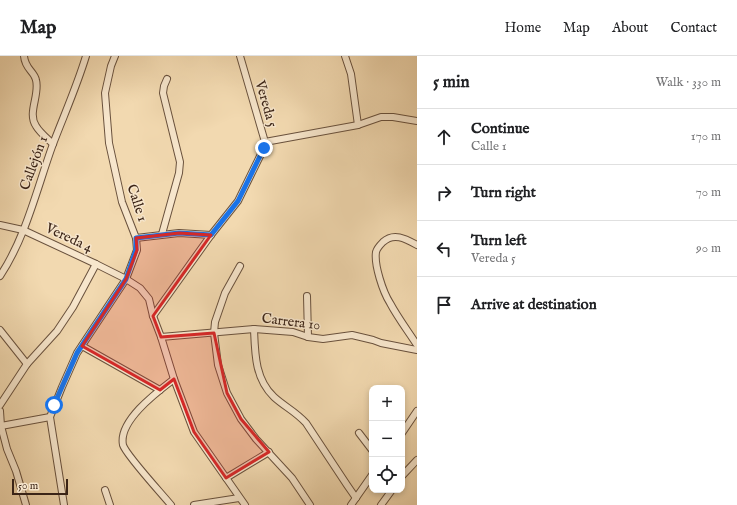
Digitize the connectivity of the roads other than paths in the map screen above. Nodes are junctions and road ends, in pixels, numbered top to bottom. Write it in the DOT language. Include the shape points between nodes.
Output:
graph roads {
  1 [pos="24,56"];
  2 [pos="86,56"];
  3 [pos="115,56"];
  4 [pos="240,56"];
  5 [pos="345,56"];
  6 [pos="167,79"];
  7 [pos="417,121"];
  8 [pos="358,124"];
  9 [pos="265,142"];
  10 [pos="53,144"];
  11 [pos="0,225"];
  12 [pos="23,230"];
  13 [pos="162,234"];
  14 [pos="211,235"];
  15 [pos="136,238"];
  16 [pos="417,245"];
  17 [pos="96,264"];
  18 [pos="240,266"];
  19 [pos="0,276"];
  20 [pos="126,279"];
  21 [pos="307,296"];
  22 [pos="153,316"];
  23 [pos="0,330"];
  24 [pos="254,330"];
  25 [pos="214,333"];
  26 [pos="161,337"];
  27 [pos="308,337"];
  28 [pos="417,345"];
  29 [pos="82,346"];
  30 [pos="417,350"];
  31 [pos="27,364"];
  32 [pos="174,379"];
  33 [pos="160,390"];
  34 [pos="0,405"];
  35 [pos="0,411"];
  36 [pos="417,411"];
  37 [pos="50,417"];
  38 [pos="1,426"];
  39 [pos="405,429"];
  40 [pos="359,433"];
  41 [pos="369,446"];
  42 [pos="269,452"];
  43 [pos="417,460"];
  44 [pos="405,473"];
  45 [pos="226,478"];
  46 [pos="369,480"];
  47 [pos="105,490"];
  48 [pos="390,493"];
  49 [pos="239,498"];
  50 [pos="356,498"];
  51 [pos="26,505"];
  52 [pos="64,505"];
  53 [pos="110,505"];
  54 [pos="171,505"];
  55 [pos="194,505"];
  56 [pos="245,505"];
  57 [pos="310,505"];
  58 [pos="351,505"];
  59 [pos="381,505"];
  1 -- 10 [label="street" via="25,63 36,79 37,90 32,118"];
  2 -- 10 [label="street, Callejón 1" via="80,78"];
  3 -- 15 [label="street, Calle 1" via="105,93 109,143 122,202"];
  4 -- 9 [label="street, Vereda 5"];
  5 -- 8 [label="street" via="351,74"];
  6 -- 13 [label="street" via="163,93 180,162"];
  7 -- 8 [label="street" via="381,117"];
  8 -- 9 [label="street"];
  9 -- 14 [label="street, Vereda 5" via="238,201"];
  10 -- 12 [label="street, Callejón 1"];
  11 -- 12 [label="street, Vereda 4"];
  12 -- 17 [label="street, Vereda 4"];
  12 -- 19 [label="street, Callejón 1"];
  13 -- 14 [label="street"];
  13 -- 15 [label="street"];
  14 -- 22 [label="street, Vereda 5"];
  15 -- 20 [label="street, Calle 1" via="136,250"];
  16 -- 28 [label="street" via="397,237 384,241 376,252 378,274 389,302"];
  17 -- 20 [label="street, Vereda 4"];
  17 -- 31 [label="street" via="57,331"];
  18 -- 25 [label="street" via="225,293"];
  20 -- 22 [label="street, Vereda 4" via="140,288 149,299"];
  20 -- 29 [label="street, Calle 1"];
  21 -- 27 [label="street"];
  22 -- 26 [label="street, Vereda 4"];
  23 -- 31 [label="street"];
  24 -- 25 [label="street, Carrera 10"];
  24 -- 27 [label="street, Carrera 10" via="293,332"];
  24 -- 50 [label="street" via="257,369 263,384 274,397 306,423"];
  25 -- 26 [label="street, Carrera 10"];
  25 -- 42 [label="street" via="218,365 227,393 241,419"];
  26 -- 32 [label="street, Vereda 4"];
  27 -- 30 [label="street, Carrera 10" via="323,339 352,335"];
  29 -- 33 [label="street"];
  29 -- 37 [label="street, Calle 1"];
  31 -- 34 [label="street"];
  32 -- 33 [label="street"];
  32 -- 45 [label="street, Vereda 4" via="194,432"];
  33 -- 54 [label="street" via="138,410 123,435 124,445 130,455"];
  35 -- 38 [label="street"];
  36 -- 39 [label="street"];
  37 -- 38 [label="street"];
  37 -- 52 [label="street"];
  38 -- 51 [label="street"];
  40 -- 41 [label="street"];
  42 -- 45 [label="street"];
  42 -- 57 [label="street" via="292,478"];
  43 -- 44 [label="street"];
  45 -- 49 [label="street, Vereda 4"];
  46 -- 50 [label="street"];
  47 -- 53 [label="street"];
  48 -- 59 [label="street"];
  49 -- 55 [label="street"];
  49 -- 56 [label="street, Vereda 4"];
  50 -- 58 [label="street"];
}
